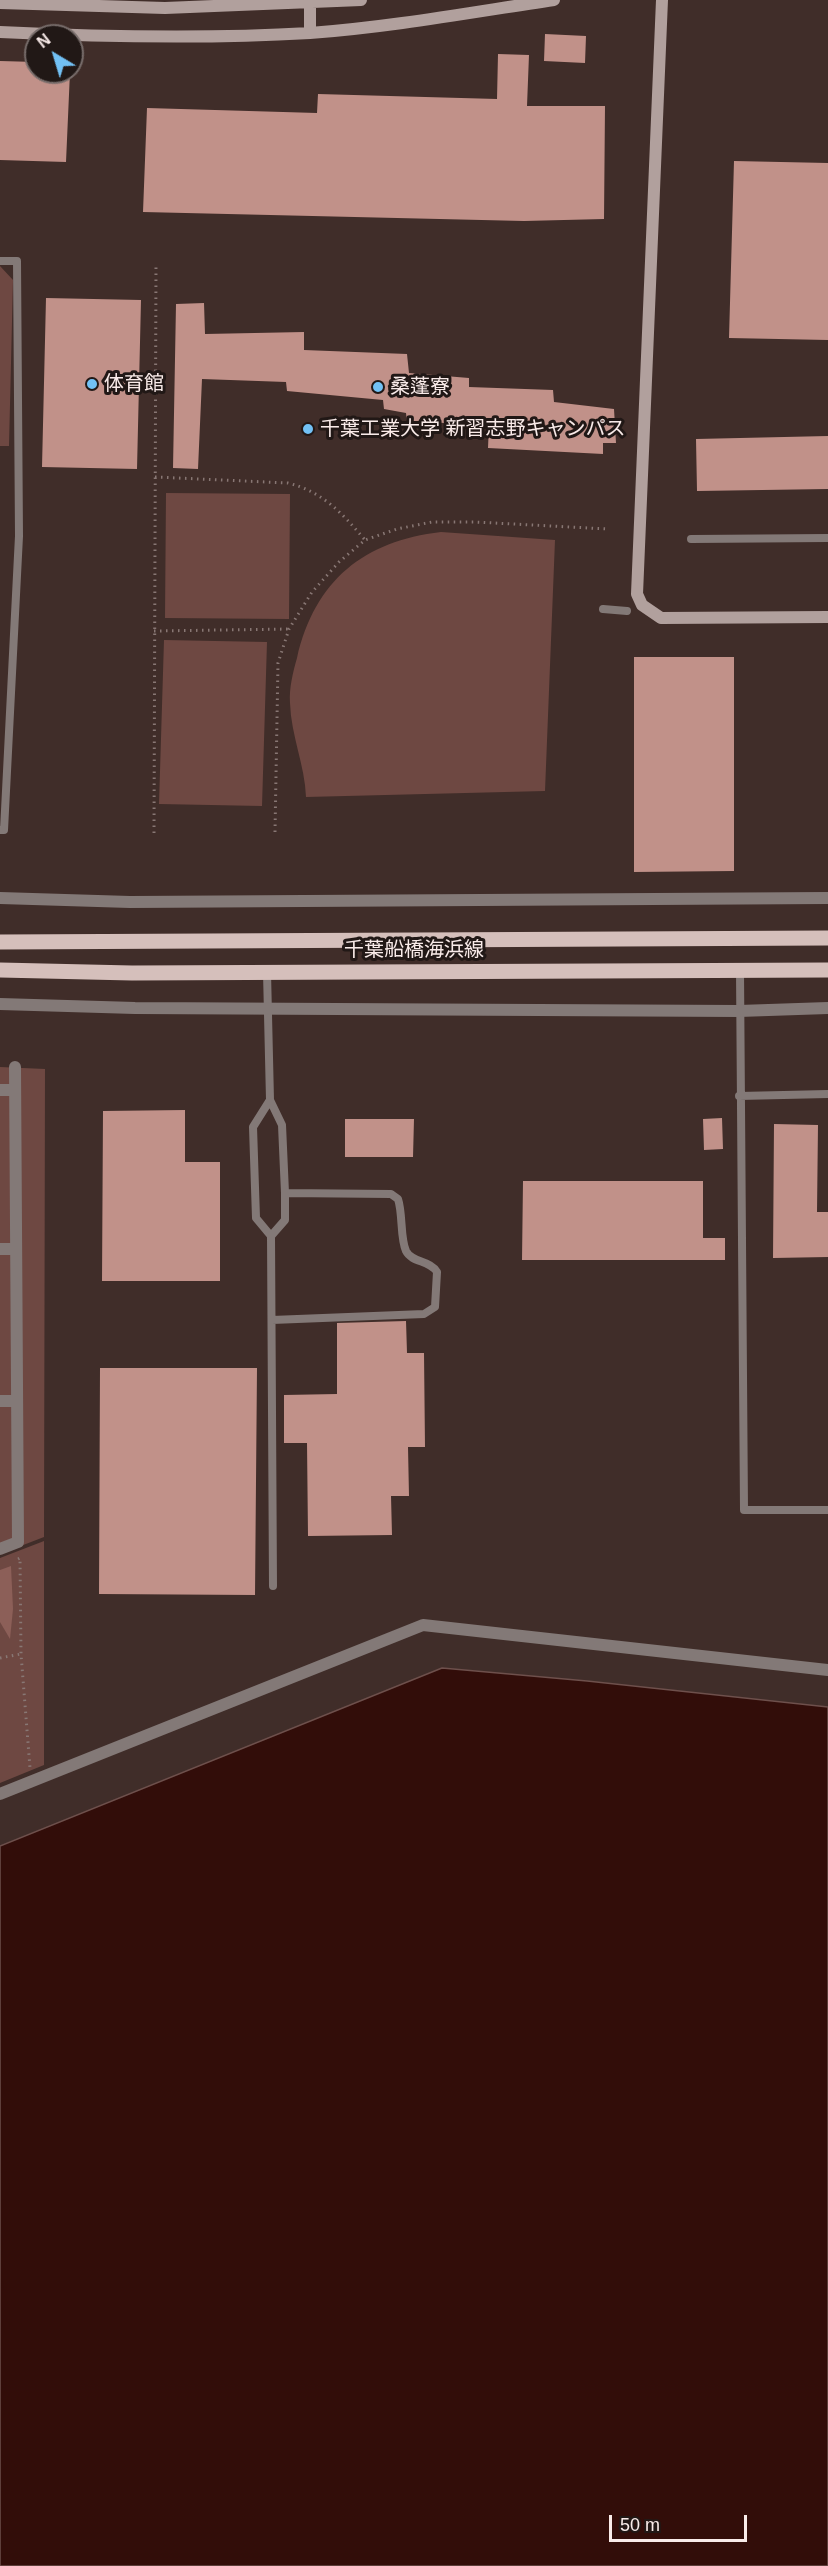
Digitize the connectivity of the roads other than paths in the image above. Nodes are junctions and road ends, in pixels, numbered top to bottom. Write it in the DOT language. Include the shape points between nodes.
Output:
graph roads {
  1 [pos="361,0"];
  2 [pos="554,0"];
  3 [pos="662,0"];
  4 [pos="310,2"];
  5 [pos="0,3"];
  6 [pos="0,32"];
  7 [pos="310,33"];
  8 [pos="0,261"];
  9 [pos="828,538"];
  10 [pos="690,539"];
  11 [pos="603,609"];
  12 [pos="627,611"];
  13 [pos="828,616"];
  14 [pos="0,830"];
  15 [pos="0,898"];
  16 [pos="828,898"];
  17 [pos="828,938"];
  18 [pos="0,942"];
  19 [pos="0,970"];
  20 [pos="828,970"];
  21 [pos="740,971"];
  22 [pos="267,972"];
  23 [pos="0,1004"];
  24 [pos="268,1008"];
  25 [pos="828,1008"];
  26 [pos="739,1011"];
  27 [pos="15,1067"];
  28 [pos="0,1090"];
  29 [pos="15,1090"];
  30 [pos="828,1094"];
  31 [pos="739,1096"];
  32 [pos="270,1100"];
  33 [pos="285,1193"];
  34 [pos="271,1236"];
  35 [pos="0,1249"];
  36 [pos="16,1249"];
  37 [pos="272,1320"];
  38 [pos="0,1401"];
  39 [pos="17,1401"];
  40 [pos="828,1510"];
  41 [pos="0,1549"];
  42 [pos="273,1586"];
  43 [pos="828,1670"];
  44 [pos="0,1794"];
  1 -- 4 [label="street"];
  2 -- 7 [label="street"];
  3 -- 13 [label="street" via="638,594 642,605 661,618"];
  4 -- 5 [label="street" via="165,8"];
  4 -- 7 [label="street"];
  6 -- 7 [label="street" via="173,37"];
  8 -- 14 [label="lane" via="17,261 19,536 4,830"];
  9 -- 10 [label="lane"];
  11 -- 12 [label="lane"];
  15 -- 16 [label="street" via="142,902"];
  17 -- 18 [label="main road, 千葉船橋海浜線"];
  19 -- 22 [label="main road, 千葉船橋海浜線"];
  20 -- 21 [label="main road, 千葉船橋海浜線"];
  21 -- 22 [label="main road, 千葉船橋海浜線"];
  21 -- 26 [label="lane"];
  22 -- 24 [label="lane"];
  23 -- 24 [label="street"];
  24 -- 26 [label="street"];
  24 -- 32 [label="lane"];
  25 -- 26 [label="street"];
  26 -- 31 [label="lane"];
  27 -- 29 [label="street"];
  28 -- 29 [label="street"];
  29 -- 36 [label="street"];
  30 -- 31 [label="lane"];
  31 -- 40 [label="lane" via="744,1509"];
  32 -- 33 [label="lane" via="282,1125"];
  32 -- 34 [label="lane" via="253,1127 256,1218"];
  33 -- 34 [label="lane" via="285,1220"];
  33 -- 37 [label="lane" via="391,1194 398,1199 406,1252 430,1263 437,1272 435,1307 424,1314"];
  34 -- 37 [label="lane"];
  35 -- 36 [label="street"];
  36 -- 39 [label="street"];
  37 -- 42 [label="lane"];
  38 -- 39 [label="street"];
  39 -- 41 [label="street" via="18,1542"];
  43 -- 44 [label="street" via="423,1625"];
}
